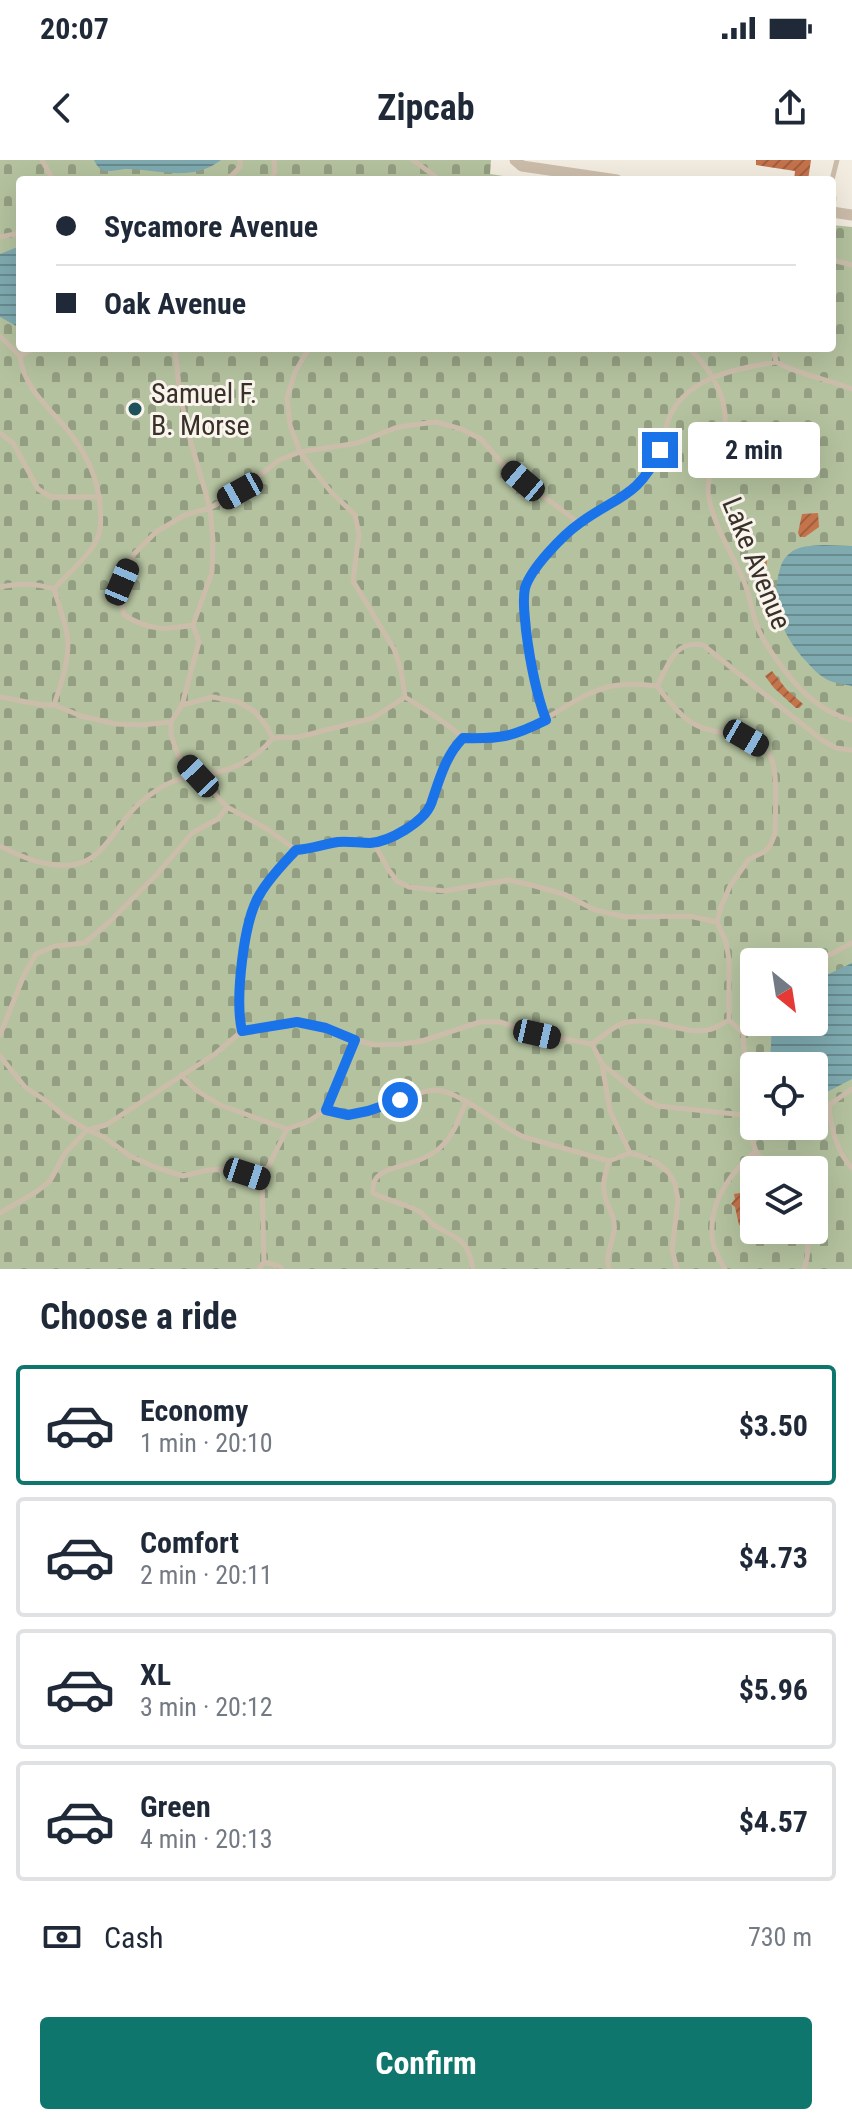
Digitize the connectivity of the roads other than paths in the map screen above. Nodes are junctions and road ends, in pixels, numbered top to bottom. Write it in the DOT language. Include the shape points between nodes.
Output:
graph roads {
  1 [pos="413,160"];
  2 [pos="515,160"];
  3 [pos="435,176"];
  4 [pos="590,176"];
  5 [pos="0,336"];
  6 [pos="27,352"];
  7 [pos="175,352"];
  8 [pos="307,352"];
  9 [pos="692,352"];
  10 [pos="775,352"];
  11 [pos="20,356"];
  12 [pos="776,362"];
  13 [pos="713,377"];
  14 [pos="852,389"];
  15 [pos="0,433"];
  16 [pos="300,452"];
  17 [pos="100,497"];
  18 [pos="210,508"];
  19 [pos="579,523"];
  20 [pos="0,587"];
  21 [pos="54,589"];
  22 [pos="193,625"];
  23 [pos="657,686"];
  24 [pos="0,697"];
  25 [pos="405,697"];
  26 [pos="54,705"];
  27 [pos="182,705"];
  28 [pos="546,720"];
  29 [pos="852,720"];
  30 [pos="171,722"];
  31 [pos="273,738"];
  32 [pos="463,738"];
  33 [pos="852,750"];
  34 [pos="198,776"];
  35 [pos="227,807"];
  36 [pos="374,843"];
  37 [pos="0,846"];
  38 [pos="296,850"];
  39 [pos="717,922"];
  40 [pos="852,943"];
  41 [pos="828,956"];
  42 [pos="729,1020"];
  43 [pos="740,1030"];
  44 [pos="242,1031"];
  45 [pos="0,1035"];
  46 [pos="355,1040"];
  47 [pos="592,1044"];
  48 [pos="0,1056"];
  49 [pos="602,1064"];
  50 [pos="181,1075"];
  51 [pos="852,1089"];
  52 [pos="466,1102"];
  53 [pos="829,1105"];
  54 [pos="326,1110"];
  55 [pos="740,1115"];
  56 [pos="287,1129"];
  57 [pos="87,1130"];
  58 [pos="752,1140"];
  59 [pos="756,1151"];
  60 [pos="630,1153"];
  61 [pos="759,1156"];
  62 [pos="609,1161"];
  63 [pos="852,1168"];
  64 [pos="262,1179"];
  65 [pos="0,1213"];
  66 [pos="808,1244"];
  67 [pos="264,1262"];
  68 [pos="259,1269"];
  69 [pos="282,1269"];
  70 [pos="473,1269"];
  71 [pos="609,1269"];
  72 [pos="677,1269"];
  73 [pos="725,1269"];
  74 [pos="804,1269"];
  1 -- 3 [label="lane"];
  2 -- 4 [label="street" via="522,166"];
  5 -- 11 [label="lane"];
  6 -- 11 [label="lane"];
  7 -- 18 [label="lane" via="180,396"];
  8 -- 16 [label="lane" via="287,398"];
  9 -- 13 [label="lane, Lake Avenue"];
  10 -- 12 [label="lane"];
  11 -- 17 [label="lane" via="35,393 90,462"];
  12 -- 13 [label="lane"];
  12 -- 14 [label="lane"];
  13 -- 19 [label="lane" via="686,394 673,410 644,479"];
  13 -- 29 [label="lane, Lake Avenue" via="727,425 707,484 709,500 744,580 757,627 813,700"];
  15 -- 17 [label="lane" via="13,443 38,489 51,497"];
  16 -- 18 [label="lane" via="279,460"];
  16 -- 19 [label="lane" via="436,422 481,439 506,468"];
  16 -- 25 [label="lane" via="355,515 359,534 353,581 394,649"];
  17 -- 21 [label="lane" via="94,546"];
  18 -- 22 [label="lane" via="212,572"];
  18 -- 22 [label="lane" via="156,532 134,554 122,582 124,615 140,625 168,630"];
  19 -- 28 [label="lane" via="540,561 523,602 530,666"];
  20 -- 21 [label="lane" via="37,583"];
  21 -- 26 [label="lane" via="68,643"];
  22 -- 27 [label="lane" via="199,642"];
  23 -- 28 [label="lane" via="608,687"];
  23 -- 33 [label="lane" via="681,647 703,645 822,740"];
  23 -- 39 [label="lane" via="696,725 746,738 771,757 773,841 749,859 730,886"];
  24 -- 26 [label="lane"];
  25 -- 31 [label="lane" via="373,718 299,737"];
  25 -- 32 [label="lane"];
  26 -- 30 [label="lane" via="116,724"];
  27 -- 30 [label="lane"];
  27 -- 31 [label="lane" via="213,697 238,702 254,711"];
  28 -- 32 [label="lane" via="495,739"];
  30 -- 34 [label="lane" via="178,755"];
  31 -- 34 [label="lane" via="263,751 226,770"];
  32 -- 36 [label="lane" via="451,750 430,807 418,822"];
  34 -- 35 [label="lane"];
  34 -- 37 [label="lane" via="173,781 142,800 99,853 78,864 45,864"];
  35 -- 38 [label="lane"];
  35 -- 45 [label="lane" via="218,819 192,833 85,943 36,954"];
  36 -- 38 [label="lane" via="340,842"];
  36 -- 39 [label="lane" via="397,881 409,887 445,891 508,880 626,917 689,916"];
  38 -- 44 [label="lane" via="257,899 242,966"];
  39 -- 42 [label="lane" via="729,960"];
  40 -- 41 [label="lane"];
  42 -- 43 [label="lane"];
  42 -- 47 [label="lane" via="703,1030 634,1021 620,1024"];
  44 -- 46 [label="lane" via="297,1022"];
  44 -- 50 [label="lane"];
  46 -- 47 [label="lane" via="402,1044 480,1022 500,1022"];
  46 -- 54 [label="lane"];
  47 -- 49 [label="lane"];
  48 -- 57 [label="lane" via="25,1087"];
  49 -- 55 [label="lane" via="658,1106"];
  49 -- 60 [label="lane" via="610,1111"];
  50 -- 56 [label="lane" via="220,1105"];
  50 -- 57 [label="lane" via="106,1125"];
  51 -- 53 [label="lane"];
  52 -- 54 [label="lane" via="434,1090 348,1115"];
  52 -- 62 [label="lane" via="524,1137"];
  52 -- 70 [label="lane" via="450,1137 437,1150 390,1168 372,1185 373,1193 419,1212 464,1242"];
  53 -- 63 [label="lane" via="829,1119"];
  54 -- 56 [label="lane"];
  56 -- 64 [label="lane"];
  57 -- 64 [label="lane" via="130,1156 183,1176 231,1169"];
  57 -- 65 [label="lane" via="65,1153 50,1181"];
  58 -- 59 [label="lane"];
  59 -- 61 [label="lane"];
  59 -- 73 [label="lane" via="723,1188 715,1212 711,1233"];
  60 -- 62 [label="lane"];
  60 -- 72 [label="lane" via="656,1162 675,1184 672,1250"];
  62 -- 71 [label="lane" via="603,1190 615,1220"];
  64 -- 67 [label="lane"];
  66 -- 74 [label="lane"];
  67 -- 68 [label="lane"];
  67 -- 69 [label="lane"];
}
